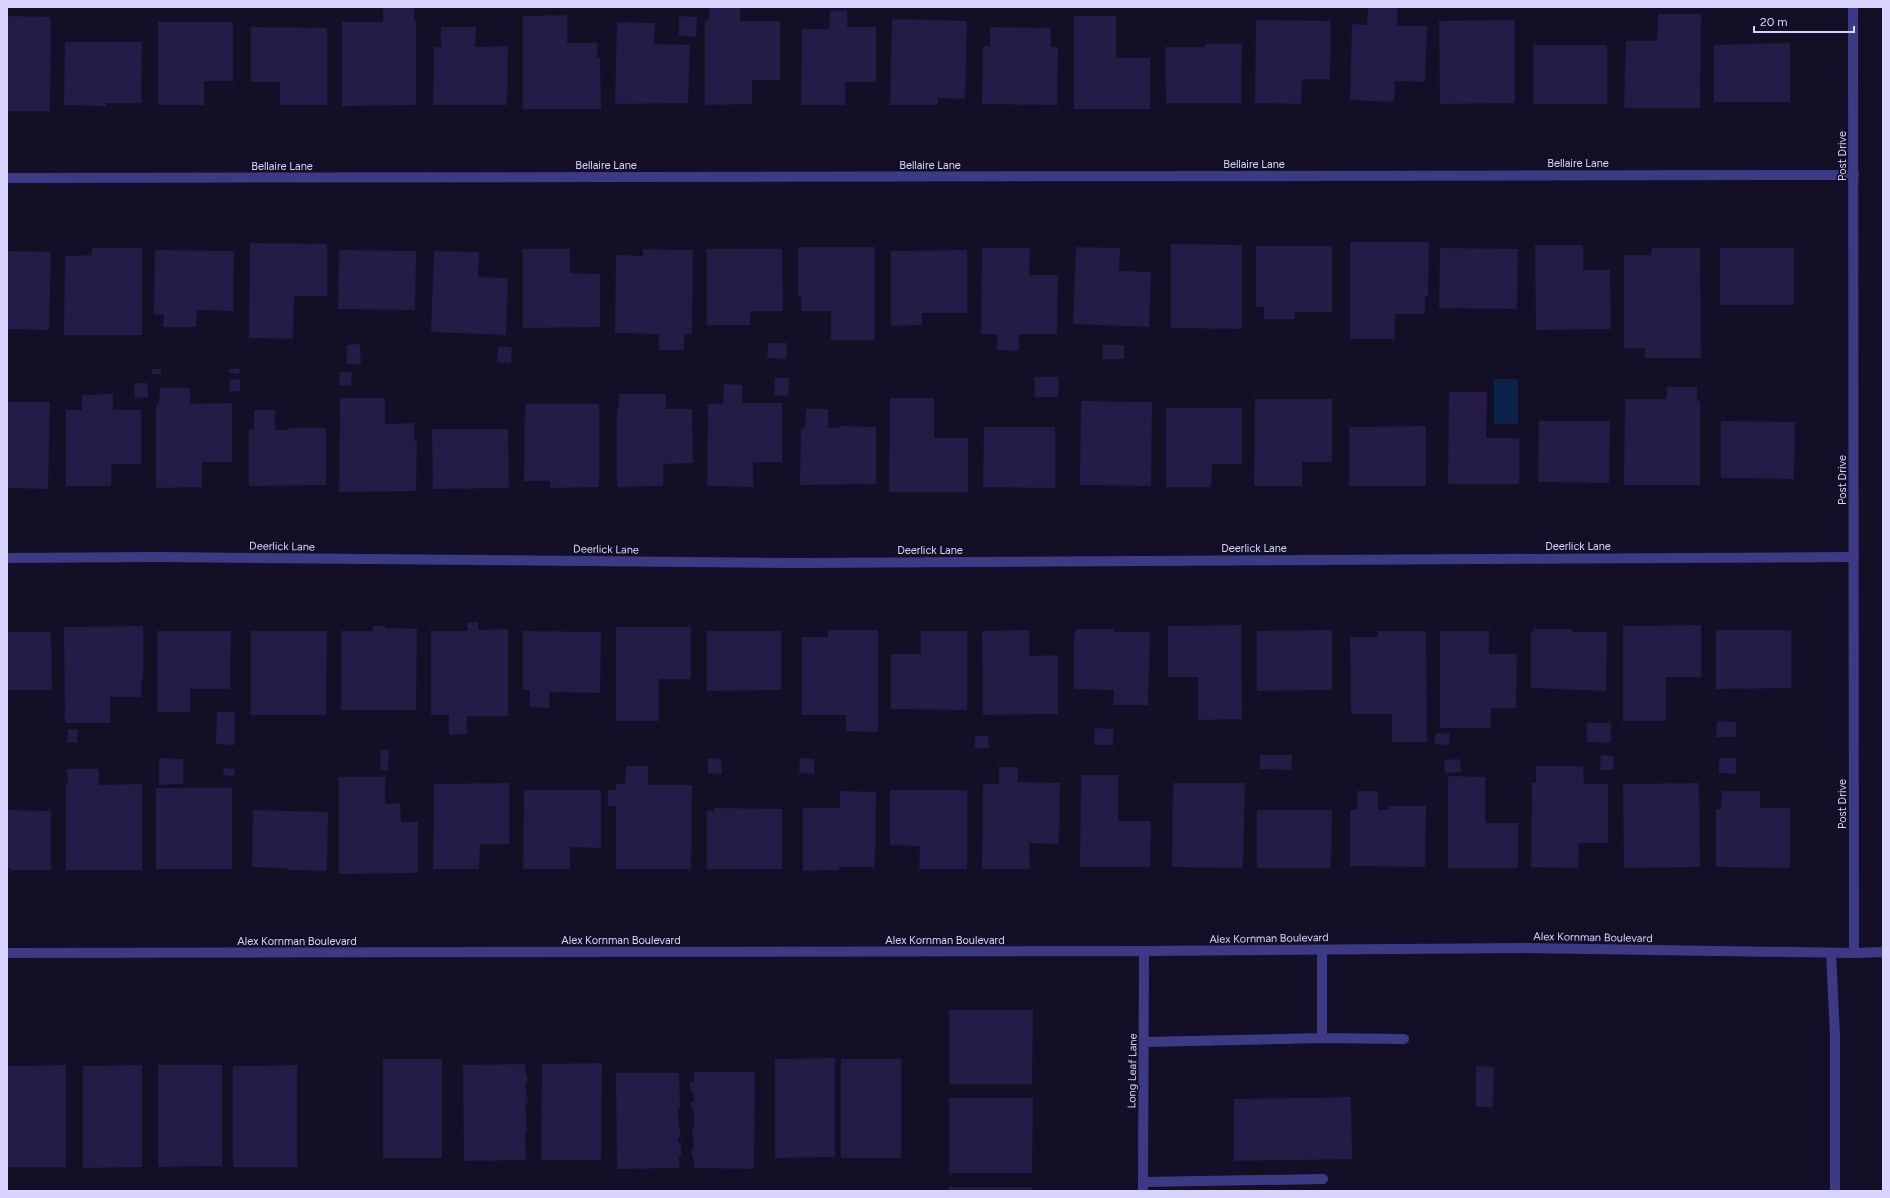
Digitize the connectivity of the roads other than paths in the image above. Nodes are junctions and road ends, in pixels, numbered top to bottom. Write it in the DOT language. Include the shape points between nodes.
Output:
graph roads {
  1 [pos="1853,7"];
  2 [pos="1854,175"];
  3 [pos="7,178"];
  4 [pos="1854,556"];
  5 [pos="7,558"];
  6 [pos="1322,950"];
  7 [pos="1144,951"];
  8 [pos="1854,952"];
  9 [pos="1883,952"];
  10 [pos="7,953"];
  11 [pos="1831,953"];
  12 [pos="1322,1038"];
  13 [pos="1404,1039"];
  14 [pos="1145,1042"];
  15 [pos="1323,1178"];
  16 [pos="1143,1187"];
  17 [pos="1835,1191"];
  1 -- 2 [label="street, Post Drive"];
  2 -- 3 [label="street, Bellaire Lane"];
  2 -- 4 [label="street, Post Drive"];
  4 -- 5 [label="street, Deerlick Lane" via="806,563"];
  4 -- 8 [label="street, Post Drive"];
  6 -- 7 [label="street, Alex Kornman Boulevard"];
  6 -- 11 [label="street, Alex Kornman Boulevard" via="1524,948"];
  6 -- 12 [label="street"];
  7 -- 10 [label="street, Alex Kornman Boulevard"];
  7 -- 14 [label="street, Long Leaf Lane"];
  8 -- 9 [label="street, Alex Kornman Boulevard"];
  8 -- 11 [label="street, Alex Kornman Boulevard"];
  11 -- 17 [label="street" via="1835,1036"];
  12 -- 13 [label="street"];
  12 -- 14 [label="street"];
  14 -- 16 [label="street, Long Leaf Lane"];
  15 -- 16 [label="street"];
}
